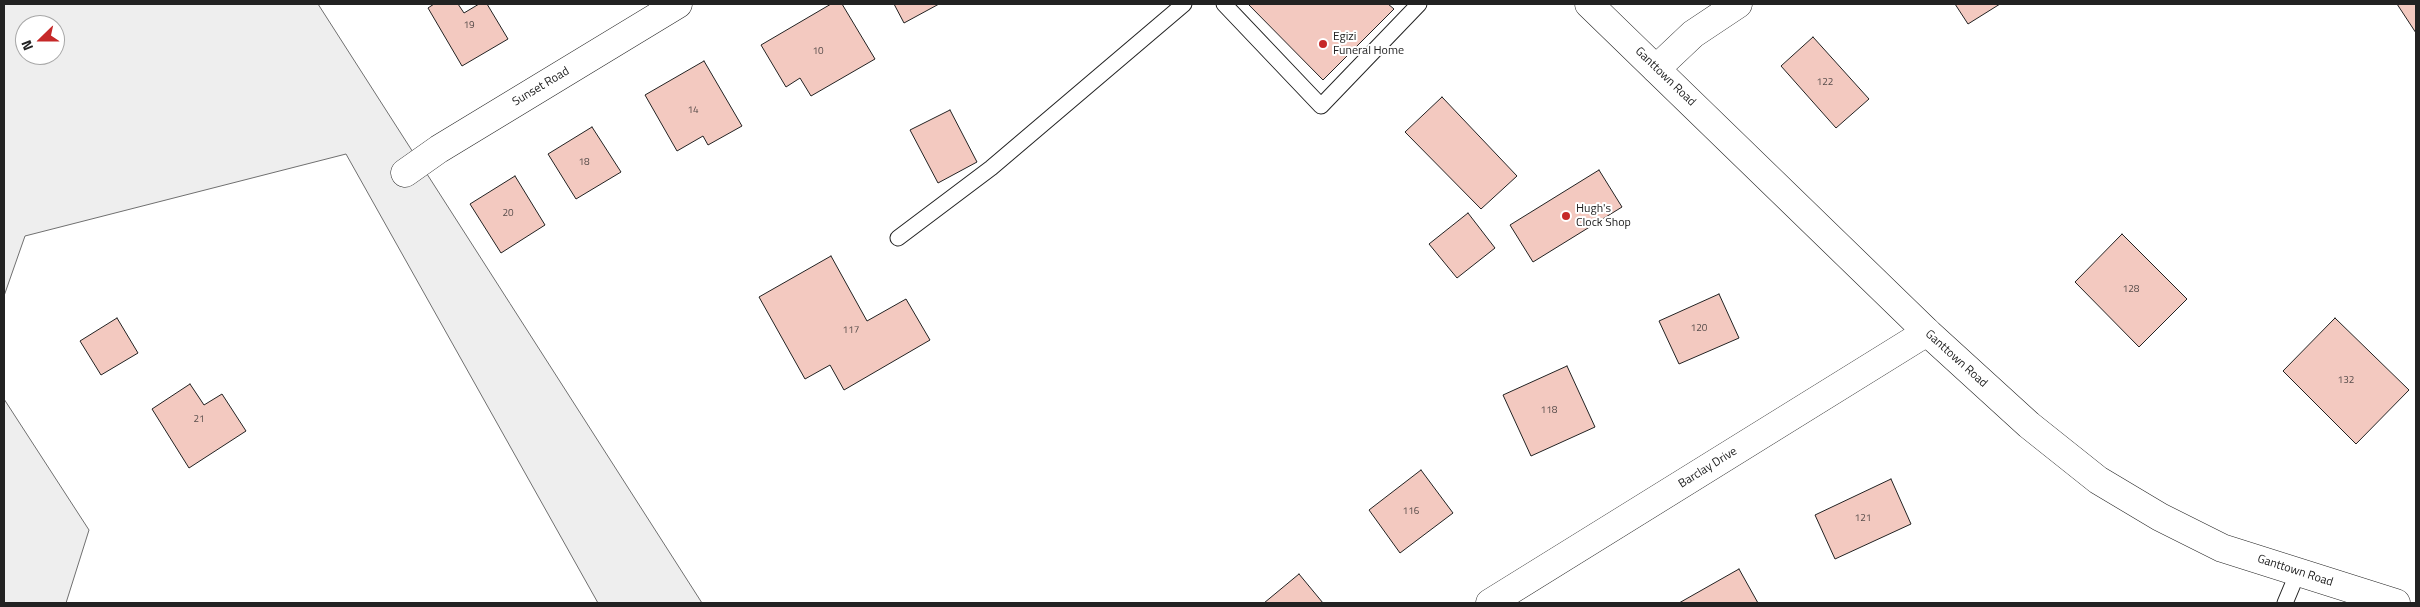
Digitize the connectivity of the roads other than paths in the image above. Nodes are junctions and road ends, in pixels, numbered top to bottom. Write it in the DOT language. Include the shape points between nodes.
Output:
graph roads {
  1 [pos="678,4"];
  2 [pos="1184,4"];
  3 [pos="1224,4"];
  4 [pos="1419,4"];
  5 [pos="1589,4"];
  6 [pos="1738,4"];
  7 [pos="1656,69"];
  8 [pos="405,174"];
  9 [pos="898,238"];
  10 [pos="1926,332"];
  11 [pos="2298,572"];
  12 [pos="1490,603"];
  13 [pos="2285,603"];
  14 [pos="2396,603"];
  1 -- 8 [label="street, Sunset Road" via="439,148"];
  2 -- 9 [label="lane" via="991,168"];
  3 -- 4 [label="lane" via="1321,106"];
  5 -- 7 [label="street, Ganttown Road"];
  6 -- 7 [label="street" via="1693,34"];
  7 -- 10 [label="street, Ganttown Road"];
  10 -- 11 [label="street, Ganttown Road" via="2028,424 2098,480 2160,517 2222,548"];
  10 -- 12 [label="street, Barclay Drive"];
  11 -- 13 [label="lane"];
  11 -- 14 [label="street, Ganttown Road"];
}
